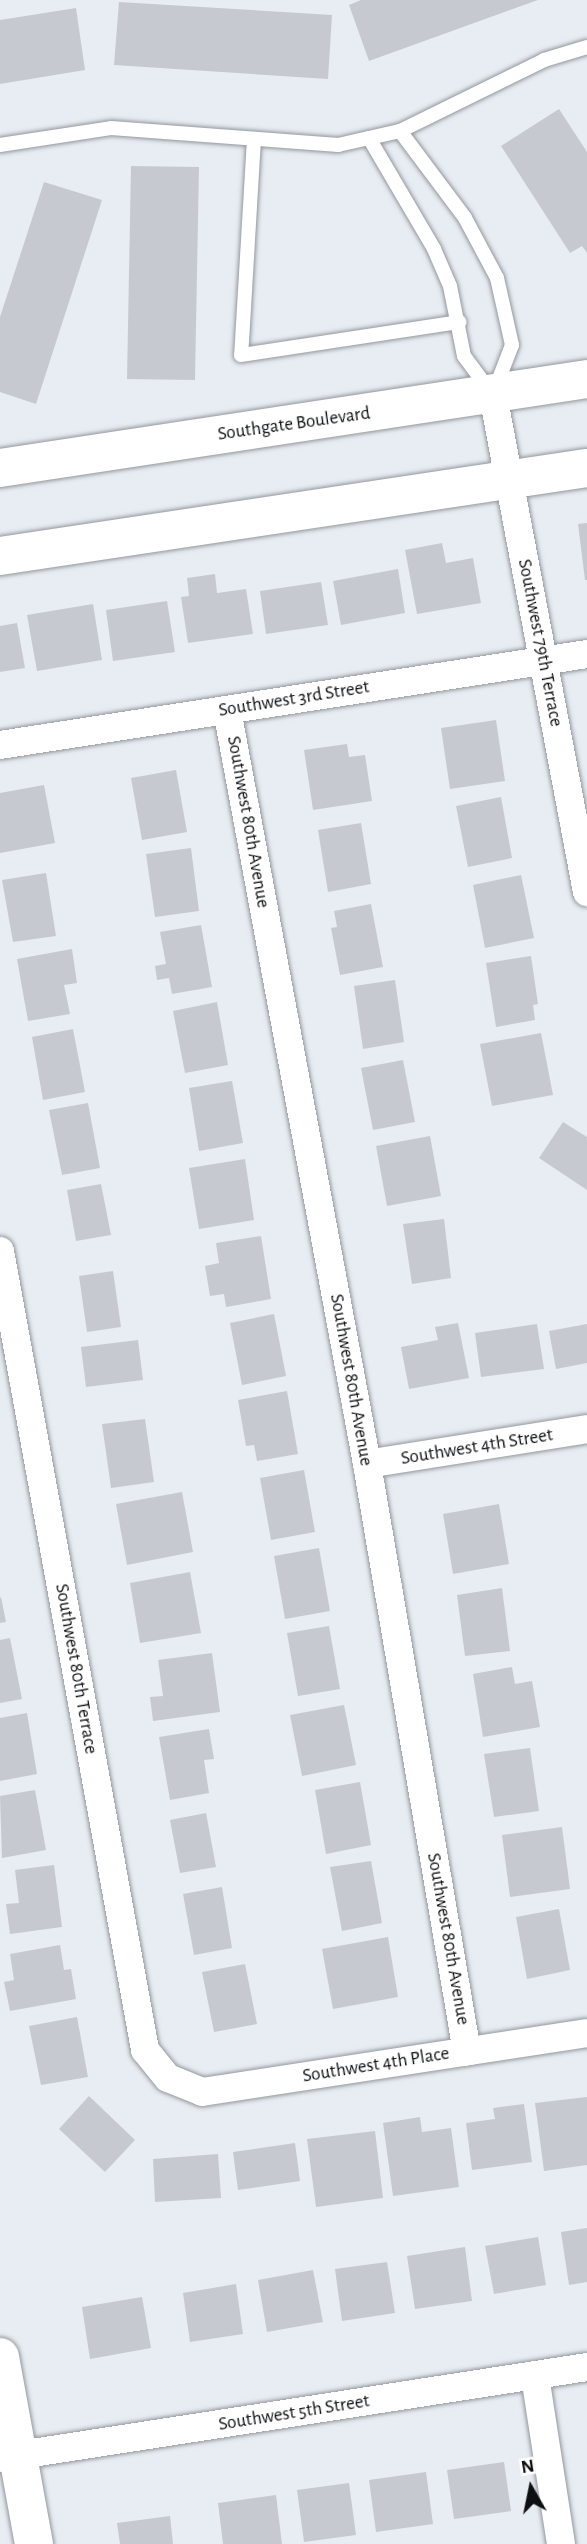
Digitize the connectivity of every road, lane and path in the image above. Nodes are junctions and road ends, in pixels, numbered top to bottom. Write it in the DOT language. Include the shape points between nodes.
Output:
graph roads {
  1 [pos="587,47"];
  2 [pos="400,131"];
  3 [pos="369,138"];
  4 [pos="254,139"];
  5 [pos="0,145"];
  6 [pos="460,322"];
  7 [pos="587,379"];
  8 [pos="493,395"];
  9 [pos="0,468"];
  10 [pos="587,468"];
  11 [pos="509,481"];
  12 [pos="0,555"];
  13 [pos="587,654"];
  14 [pos="545,660"];
  15 [pos="228,710"];
  16 [pos="0,745"];
  17 [pos="587,892"];
  18 [pos="0,1251"];
  19 [pos="587,1429"];
  20 [pos="367,1464"];
  21 [pos="587,2033"];
  22 [pos="467,2052"];
  23 [pos="168,2078"];
  24 [pos="0,2357"];
  25 [pos="587,2367"];
  26 [pos="535,2376"];
  27 [pos="9,2456"];
  28 [pos="34,2544"];
  29 [pos="561,2544"];
  1 -- 2 [label="lane" via="544,60"];
  2 -- 3 [label="lane"];
  2 -- 8 [label="lane" via="465,218 497,278 512,345"];
  3 -- 4 [label="lane" via="338,145"];
  3 -- 6 [label="lane" via="434,249"];
  4 -- 5 [label="lane" via="111,128"];
  4 -- 6 [label="lane" via="241,355"];
  6 -- 8 [label="lane" via="464,356"];
  7 -- 8 [label="main road, Southgate Boulevard"];
  8 -- 9 [label="main road, Southgate Boulevard"];
  8 -- 11 [label="street, Southwest 79th Terrace"];
  10 -- 11 [label="main road"];
  11 -- 12 [label="main road"];
  11 -- 14 [label="street, Southwest 79th Terrace"];
  13 -- 14 [label="street, Southwest 3rd Street"];
  14 -- 15 [label="street, Southwest 3rd Street"];
  14 -- 17 [label="street, Southwest 79th Terrace"];
  15 -- 16 [label="street, Southwest 3rd Street"];
  15 -- 20 [label="street, Southwest 80th Avenue"];
  18 -- 23 [label="street, Southwest 80th Terrace" via="145,2050"];
  19 -- 20 [label="street, Southwest 4th Street"];
  20 -- 22 [label="street, Southwest 80th Avenue"];
  21 -- 22 [label="street, Southwest 4th Place"];
  22 -- 23 [label="street, Southwest 4th Place" via="202,2092"];
  24 -- 27 [label="main road"];
  25 -- 26 [label="street, Southwest 5th Street"];
  26 -- 27 [label="street, Southwest 5th Street"];
  26 -- 29 [label="street"];
  27 -- 28 [label="main road"];
}
